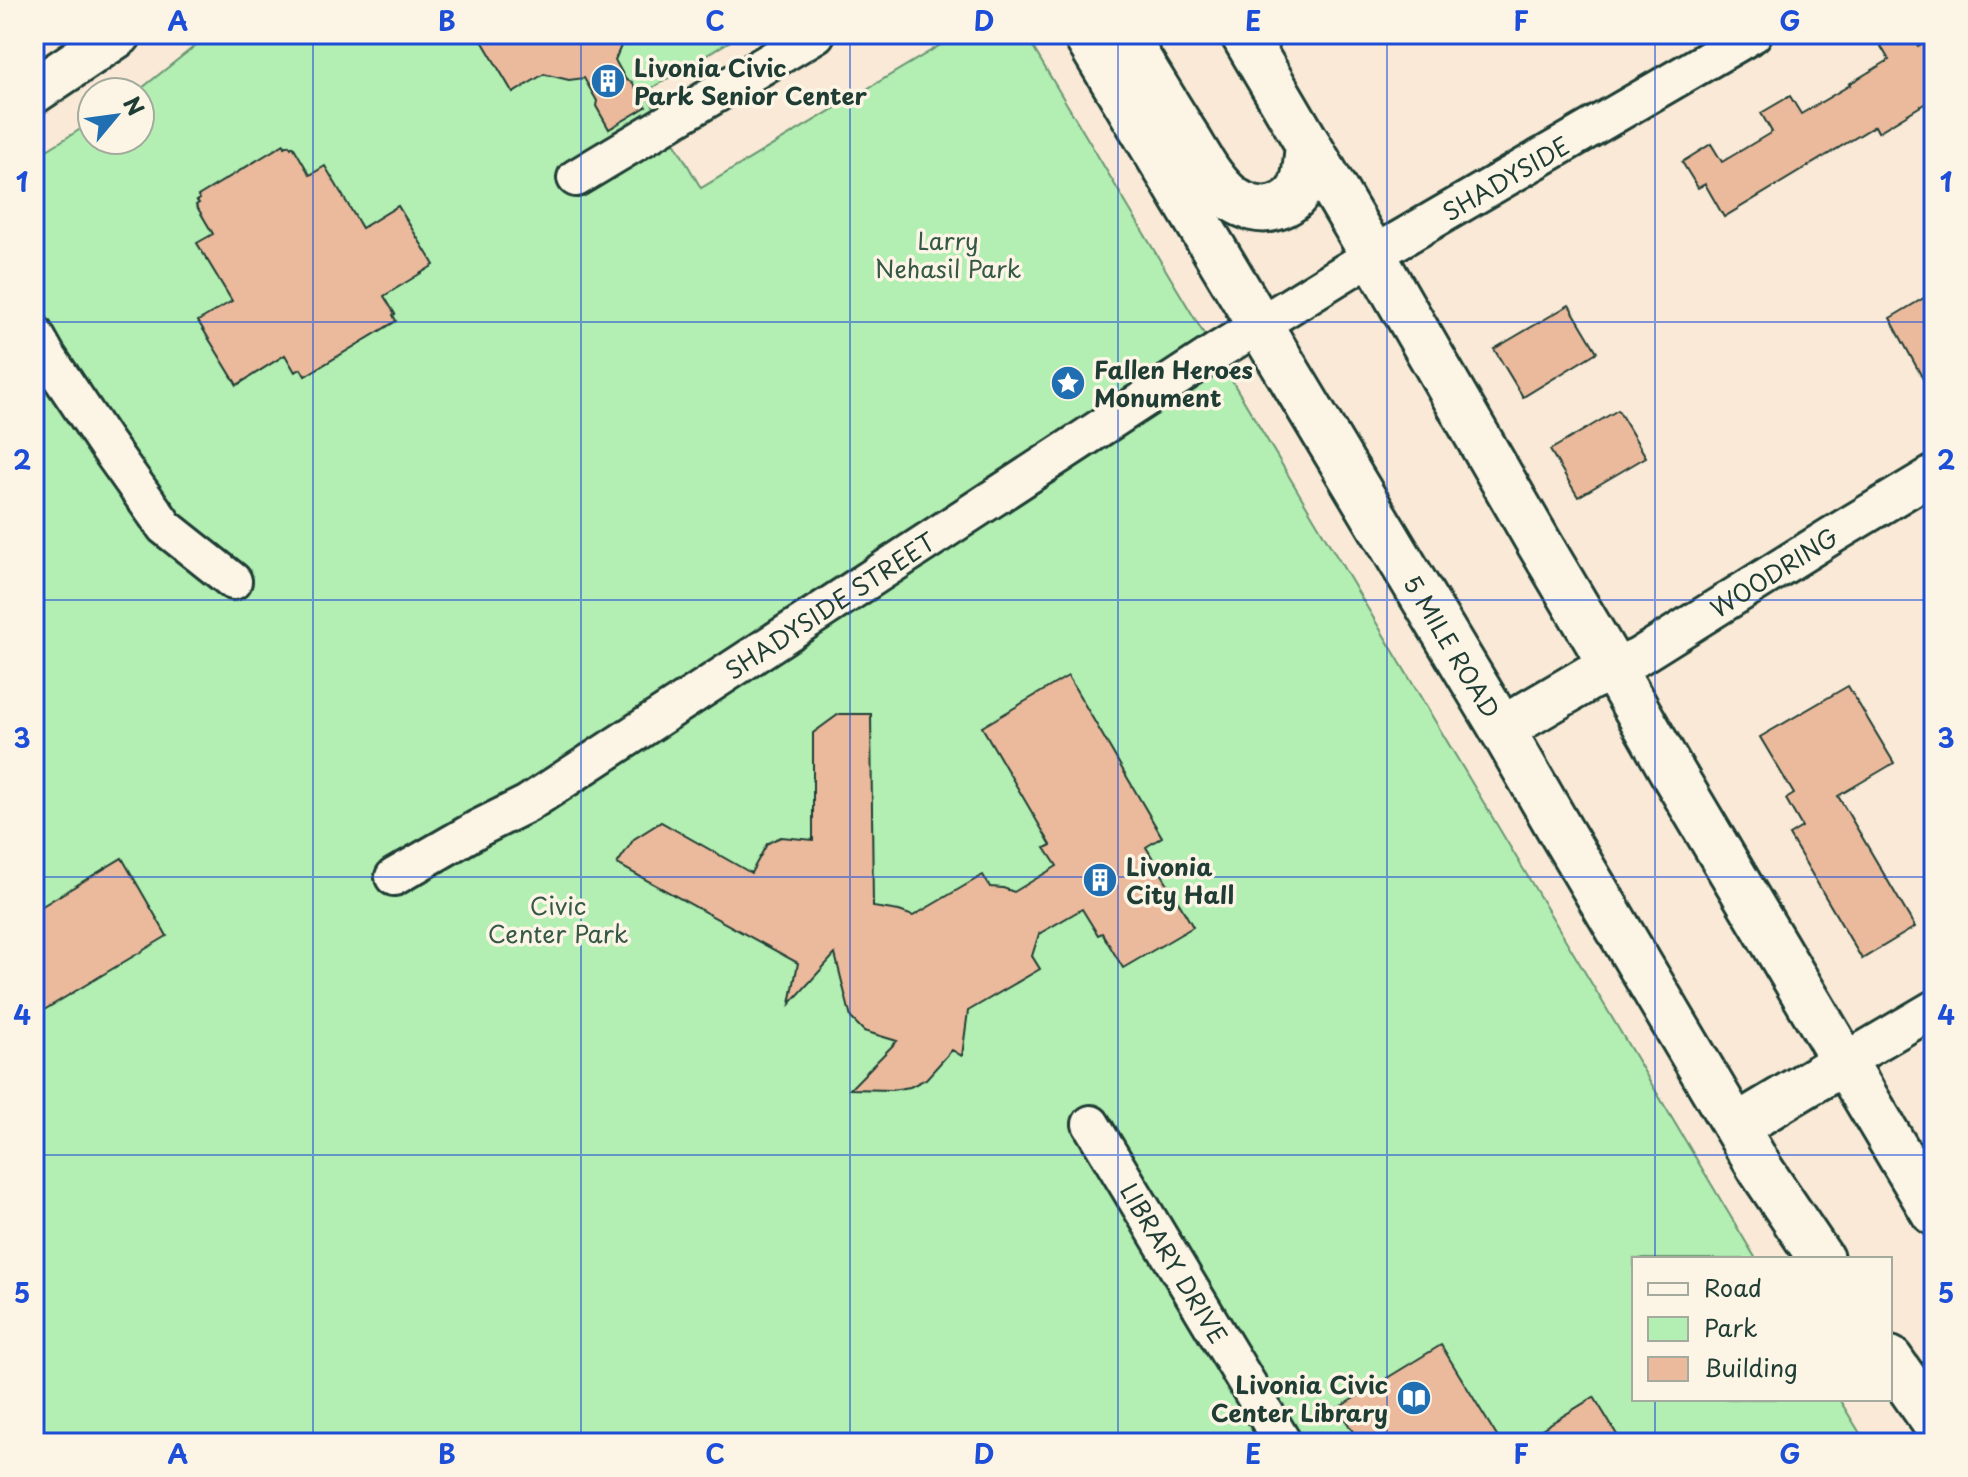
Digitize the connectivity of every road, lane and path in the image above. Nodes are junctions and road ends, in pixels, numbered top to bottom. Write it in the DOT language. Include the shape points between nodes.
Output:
graph roads {
  1 [pos="119,34"];
  2 [pos="816,34"];
  3 [pos="1085,34"];
  4 [pos="1123,34"];
  5 [pos="1243,34"];
  6 [pos="1753,34"];
  7 [pos="34,91"];
  8 [pos="1308,144"];
  9 [pos="576,178"];
  10 [pos="1373,255"];
  11 [pos="1259,326"];
  12 [pos="34,333"];
  13 [pos="1934,474"];
  14 [pos="233,581"];
  15 [pos="1613,668"];
  16 [pos="1502,729"];
  17 [pos="394,877"];
  18 [pos="1934,1009"];
  19 [pos="1844,1062"];
  20 [pos="1091,1124"];
  21 [pos="1736,1127"];
  22 [pos="1934,1213"];
  23 [pos="1820,1257"];
  24 [pos="1892,1362"];
  25 [pos="1934,1422"];
  26 [pos="1283,1443"];
  1 -- 7 [label="main road"];
  2 -- 9 [label="street"];
  3 -- 11 [label="main road, 5 MILE ROAD"];
  4 -- 8 [label="main road" via="1212,177 1233,199 1267,210 1283,206 1298,195"];
  5 -- 8 [label="main road"];
  6 -- 10 [label="street, SHADYSIDE"];
  8 -- 10 [label="main road"];
  10 -- 11 [label="street, SHADYSIDE"];
  10 -- 15 [label="main road"];
  11 -- 16 [label="main road, 5 MILE ROAD"];
  11 -- 17 [label="street, SHADYSIDE STREET" via="527,804"];
  12 -- 14 [label="street" via="165,527"];
  13 -- 15 [label="street, WOODRING"];
  15 -- 16 [label="main road"];
  15 -- 19 [label="main road"];
  16 -- 21 [label="main road, 5 MILE ROAD"];
  18 -- 19 [label="street"];
  19 -- 21 [label="main road"];
  19 -- 22 [label="main road"];
  20 -- 26 [label="street, LIBRARY DRIVE"];
  21 -- 23 [label="main road, 5 MILE ROAD"];
  24 -- 25 [label="main road"];
}
